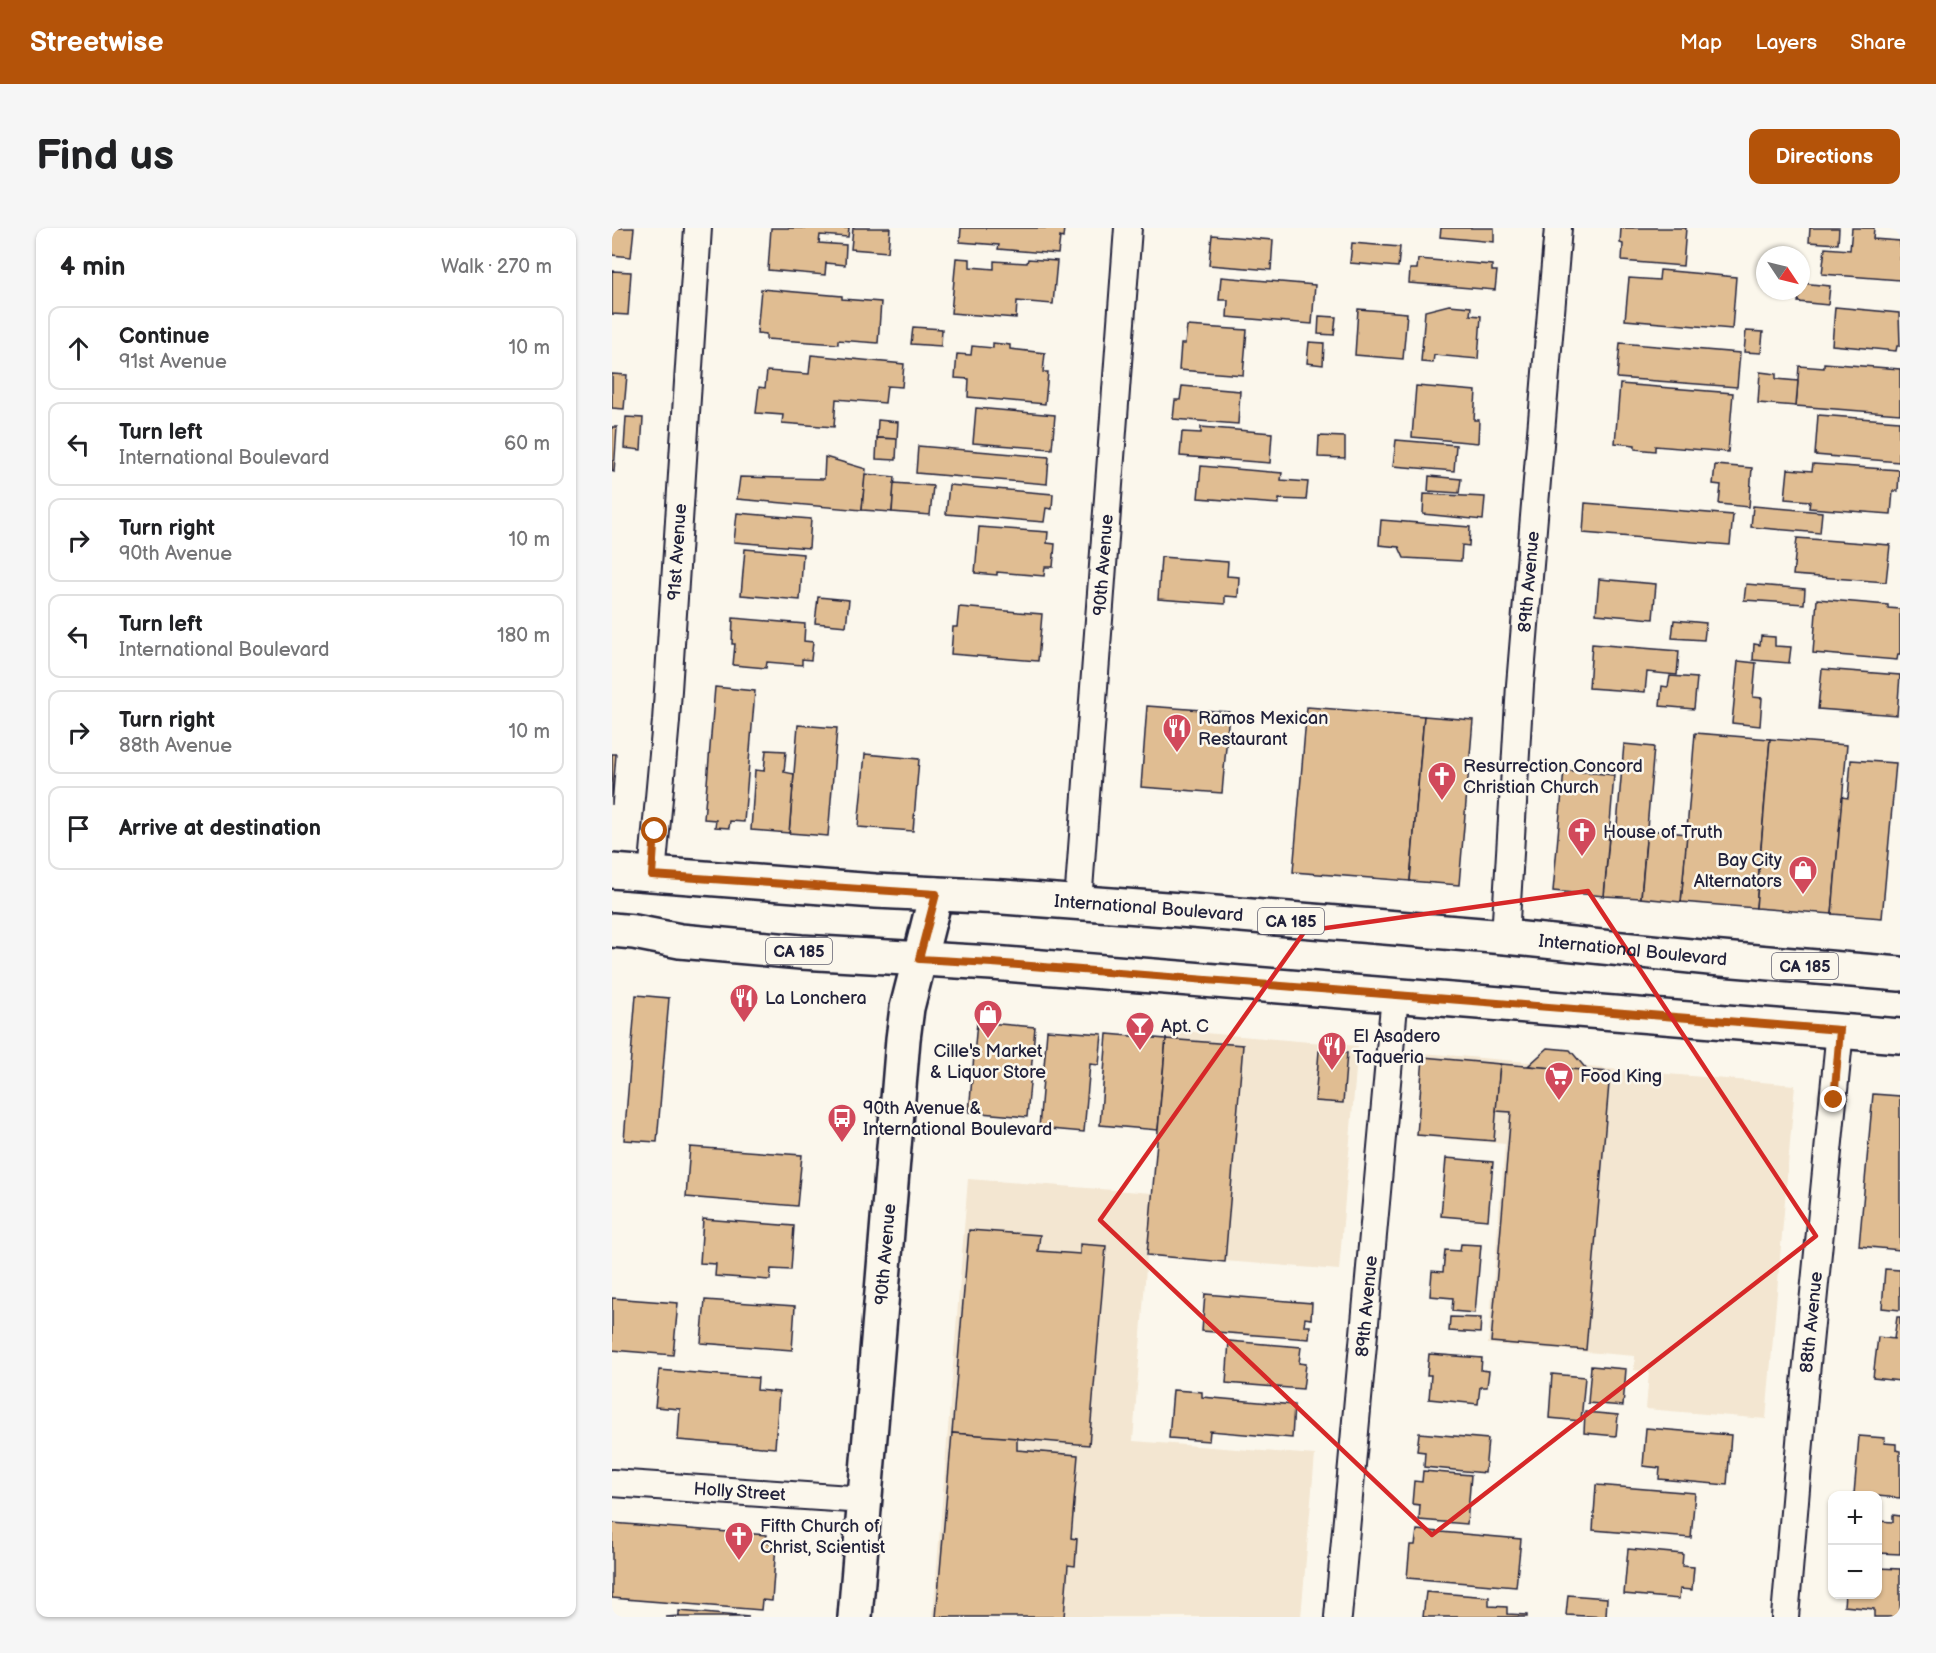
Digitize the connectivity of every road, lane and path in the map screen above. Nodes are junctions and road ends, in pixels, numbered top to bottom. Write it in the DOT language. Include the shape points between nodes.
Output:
graph roads {
  1 [pos="698,228"];
  2 [pos="1128,228"];
  3 [pos="1558,228"];
  4 [pos="612,872"];
  5 [pos="652,875"];
  6 [pos="936,894"];
  7 [pos="1078,903"];
  8 [pos="612,930"];
  9 [pos="1505,937"];
  10 [pos="919,959"];
  11 [pos="1900,974"];
  12 [pos="1395,995"];
  13 [pos="1840,1030"];
  14 [pos="1900,1036"];
  15 [pos="612,1483"];
  16 [pos="865,1500"];
  17 [pos="855,1617"];
  18 [pos="1338,1617"];
  19 [pos="1785,1617"];
  1 -- 5 [label="street, 91st Avenue" via="666,721"];
  2 -- 7 [label="street, 90th Avenue"];
  3 -- 9 [label="street, 89th Avenue" via="1520,686"];
  4 -- 5 [label="main road, International Boulevard / CA 185"];
  5 -- 6 [label="main road, International Boulevard / CA 185"];
  6 -- 7 [label="main road, International Boulevard / CA 185"];
  6 -- 10 [label="main road, 90th Avenue"];
  7 -- 9 [label="main road, International Boulevard / CA 185"];
  8 -- 10 [label="main road, CA 185" via="680,941"];
  9 -- 11 [label="main road, International Boulevard / CA 185"];
  10 -- 12 [label="main road, CA 185"];
  10 -- 16 [label="main road, 90th Avenue" via="903,1040"];
  12 -- 13 [label="main road, CA 185"];
  12 -- 18 [label="street, 89th Avenue"];
  13 -- 14 [label="main road, CA 185"];
  13 -- 19 [label="street, 88th Avenue"];
  15 -- 16 [label="street, Holly Street"];
  16 -- 17 [label="main road, 90th Avenue"];
}
